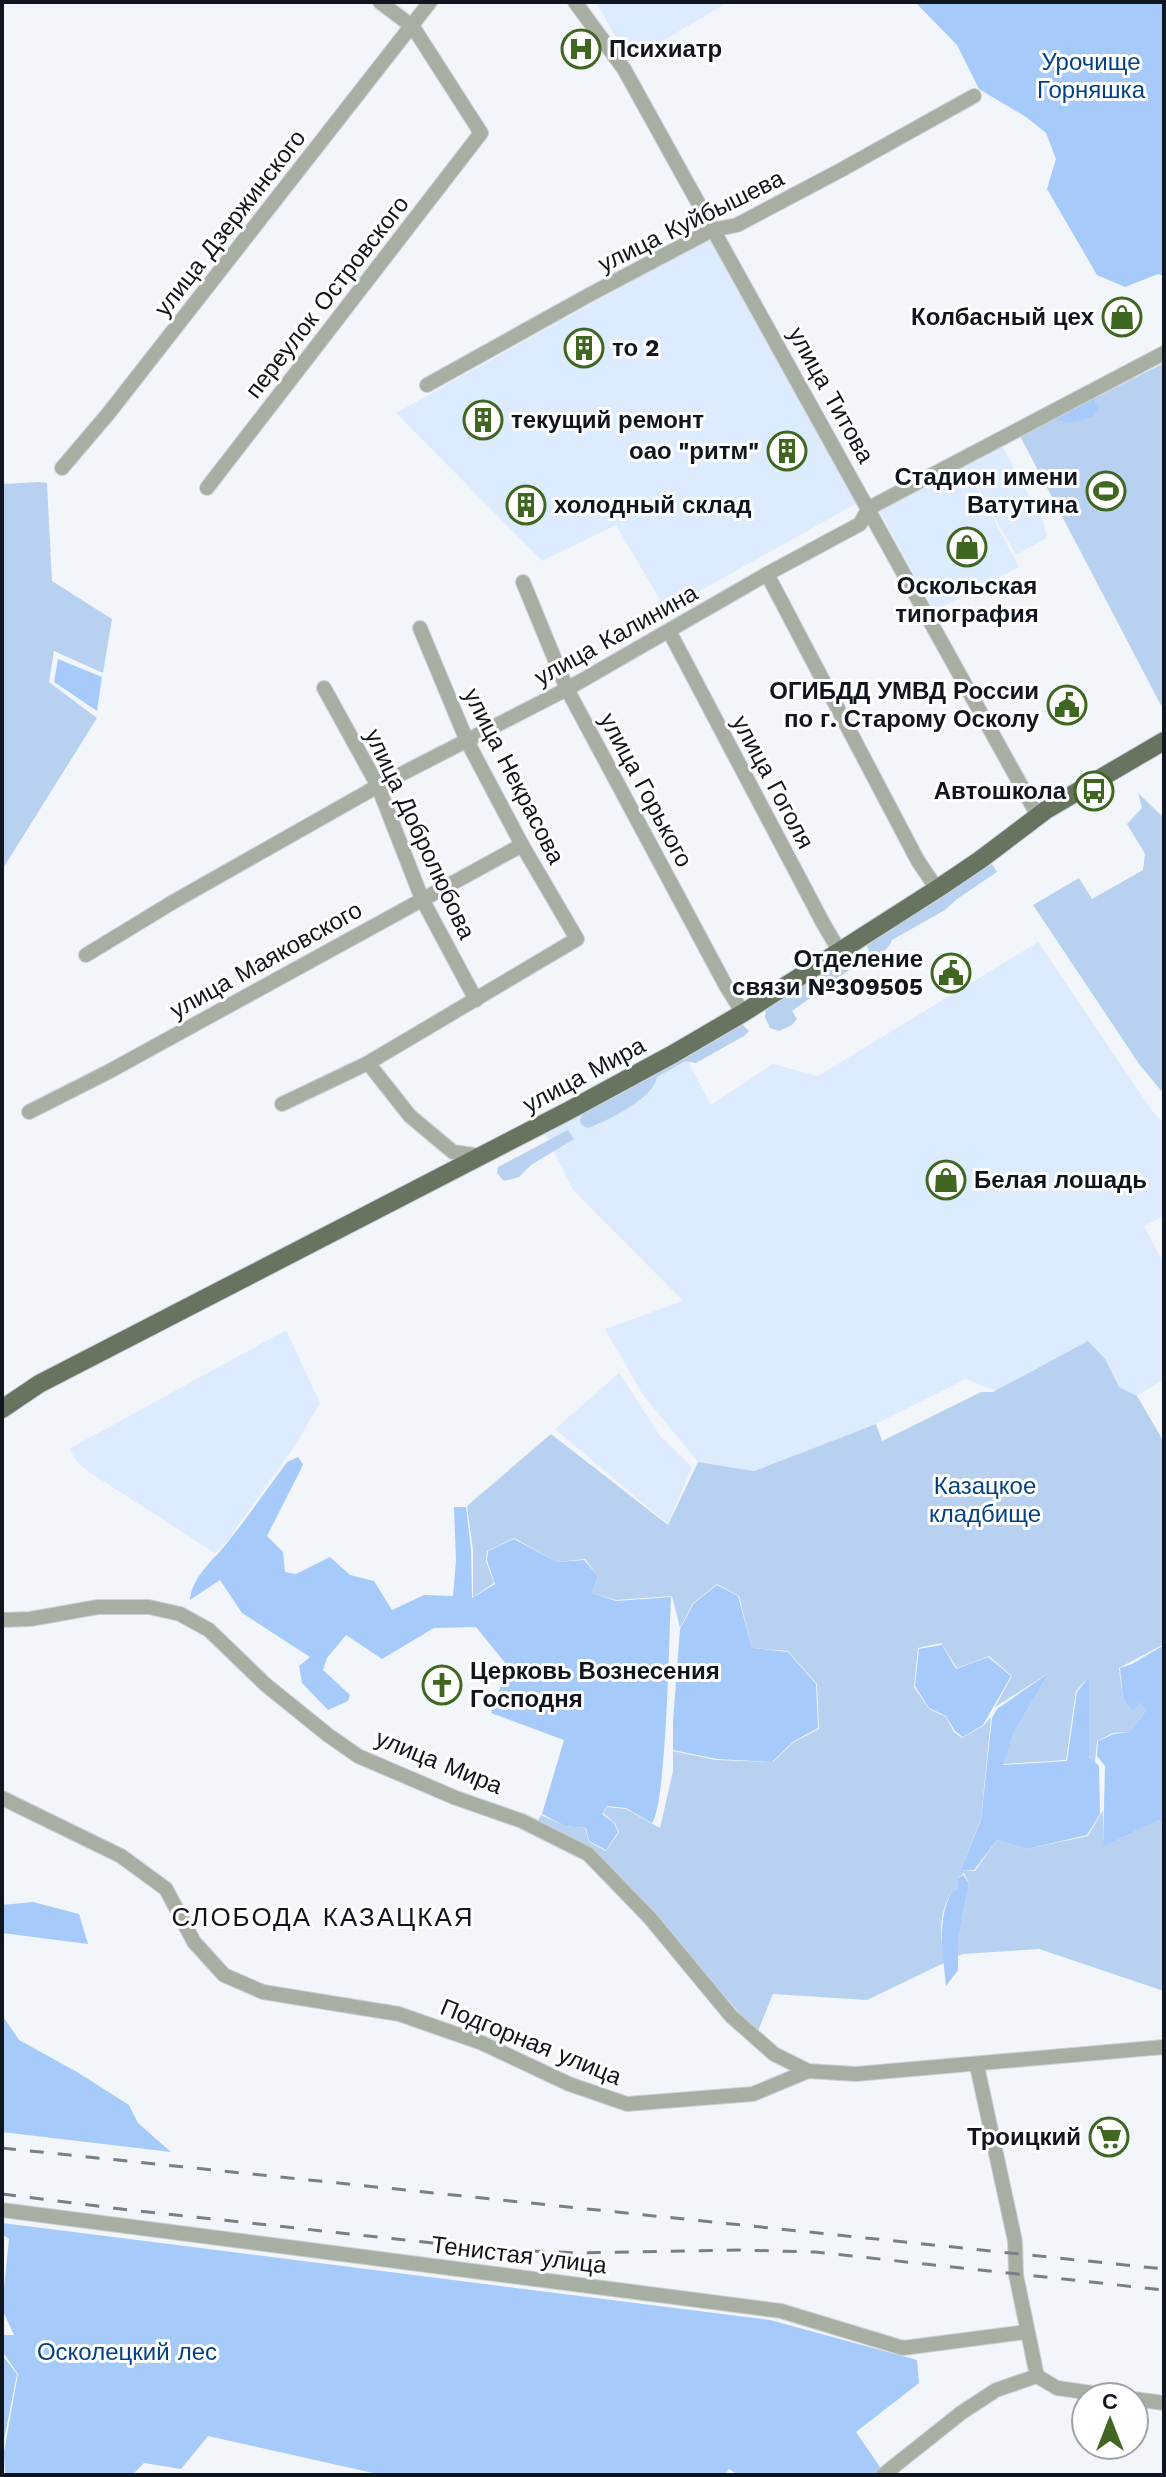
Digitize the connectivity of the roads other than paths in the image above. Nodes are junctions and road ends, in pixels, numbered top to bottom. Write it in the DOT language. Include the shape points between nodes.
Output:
graph roads {
  1 [pos="380,2"];
  2 [pos="430,2"];
  3 [pos="575,2"];
  4 [pos="413,27"];
  5 [pos="974,96"];
  6 [pos="712,230"];
  7 [pos="1164,353"];
  8 [pos="427,385"];
  9 [pos="62,468"];
  10 [pos="207,488"];
  11 [pos="869,508"];
  12 [pos="767,574"];
  13 [pos="523,582"];
  14 [pos="420,628"];
  15 [pos="669,631"];
  16 [pos="324,688"];
  17 [pos="567,689"];
  18 [pos="467,741"];
  19 [pos="1164,741"];
  20 [pos="378,786"];
  21 [pos="1038,816"];
  22 [pos="522,845"];
  23 [pos="937,889"];
  24 [pos="422,899"];
  25 [pos="840,952"];
  26 [pos="86,955"];
  27 [pos="476,1000"];
  28 [pos="743,1013"];
  29 [pos="368,1063"];
  30 [pos="282,1104"];
  31 [pos="29,1112"];
  32 [pos="481,1156"];
  33 [pos="2,1409"];
  34 [pos="2,1620"];
  35 [pos="2,1798"];
  36 [pos="1164,2047"];
  37 [pos="977,2066"];
  38 [pos="808,2071"];
  39 [pos="2,2210"];
  40 [pos="1026,2332"];
  41 [pos="1037,2376"];
  42 [pos="1070,2390"];
  43 [pos="883,2475"];
  1 -- 4 [label="street"];
  2 -- 4 [label="street, улица Дзержинского"];
  3 -- 6 [label="street, улица Титова" via="624,69"];
  4 -- 9 [label="street, улица Дзержинского"];
  4 -- 10 [label="street, переулок Островского" via="481,133"];
  5 -- 6 [label="street, улица Куйбышева" via="737,225"];
  6 -- 8 [label="street, улица Куйбышева"];
  6 -- 11 [label="street, улица Титова"];
  7 -- 11 [label="street, улица Калинина"];
  11 -- 12 [label="street, улица Калинина" via="860,524"];
  11 -- 21 [label="street, улица Титова"];
  12 -- 15 [label="street, улица Калинина"];
  12 -- 23 [label="street"];
  13 -- 17 [label="street, улица Горького"];
  14 -- 18 [label="street, улица Некрасова"];
  15 -- 17 [label="street, улица Калинина"];
  15 -- 25 [label="street, улица Гоголя"];
  16 -- 20 [label="street, улица Добролюбова"];
  17 -- 18 [label="street, улица Калинина"];
  17 -- 28 [label="street, улица Горького"];
  18 -- 20 [label="street, улица Калинина"];
  18 -- 22 [label="street, улица Некрасова"];
  19 -- 21 [label="main road, улица Мира"];
  20 -- 24 [label="street, улица Добролюбова"];
  20 -- 26 [label="street, улица Калинина"];
  21 -- 23 [label="main road, улица Мира"];
  22 -- 24 [label="street, улица Маяковского"];
  22 -- 27 [label="street, улица Некрасова" via="577,939"];
  23 -- 25 [label="main road, улица Мира"];
  24 -- 27 [label="street, улица Добролюбова"];
  24 -- 31 [label="street, улица Маяковского"];
  25 -- 28 [label="main road, улица Мира"];
  27 -- 29 [label="street"];
  28 -- 32 [label="main road, улица Мира"];
  29 -- 30 [label="street"];
  29 -- 32 [label="street" via="410,1116 453,1152"];
  32 -- 33 [label="main road, улица Мира" via="39,1384"];
  34 -- 38 [label="street, улица Мира" via="98,1607 149,1607 180,1614 209,1630 266,1685 358,1756 522,1821 588,1854 650,1918 731,2016 774,2054"];
  35 -- 38 [label="street, Подгорная улица" via="121,1856 166,1889 194,1942 224,1975 263,1992 399,2014 627,2104 753,2094"];
  36 -- 37 [label="street, Подгорная улица"];
  37 -- 38 [label="street, Подгорная улица" via="856,2074"];
  37 -- 40 [label="street" via="1020,2240 1016,2275"];
  39 -- 40 [label="street, Тенистая улица" via="781,2311 903,2348"];
  40 -- 41 [label="street"];
  41 -- 42 [label="street"];
  41 -- 43 [label="street" via="996,2390"];
}
